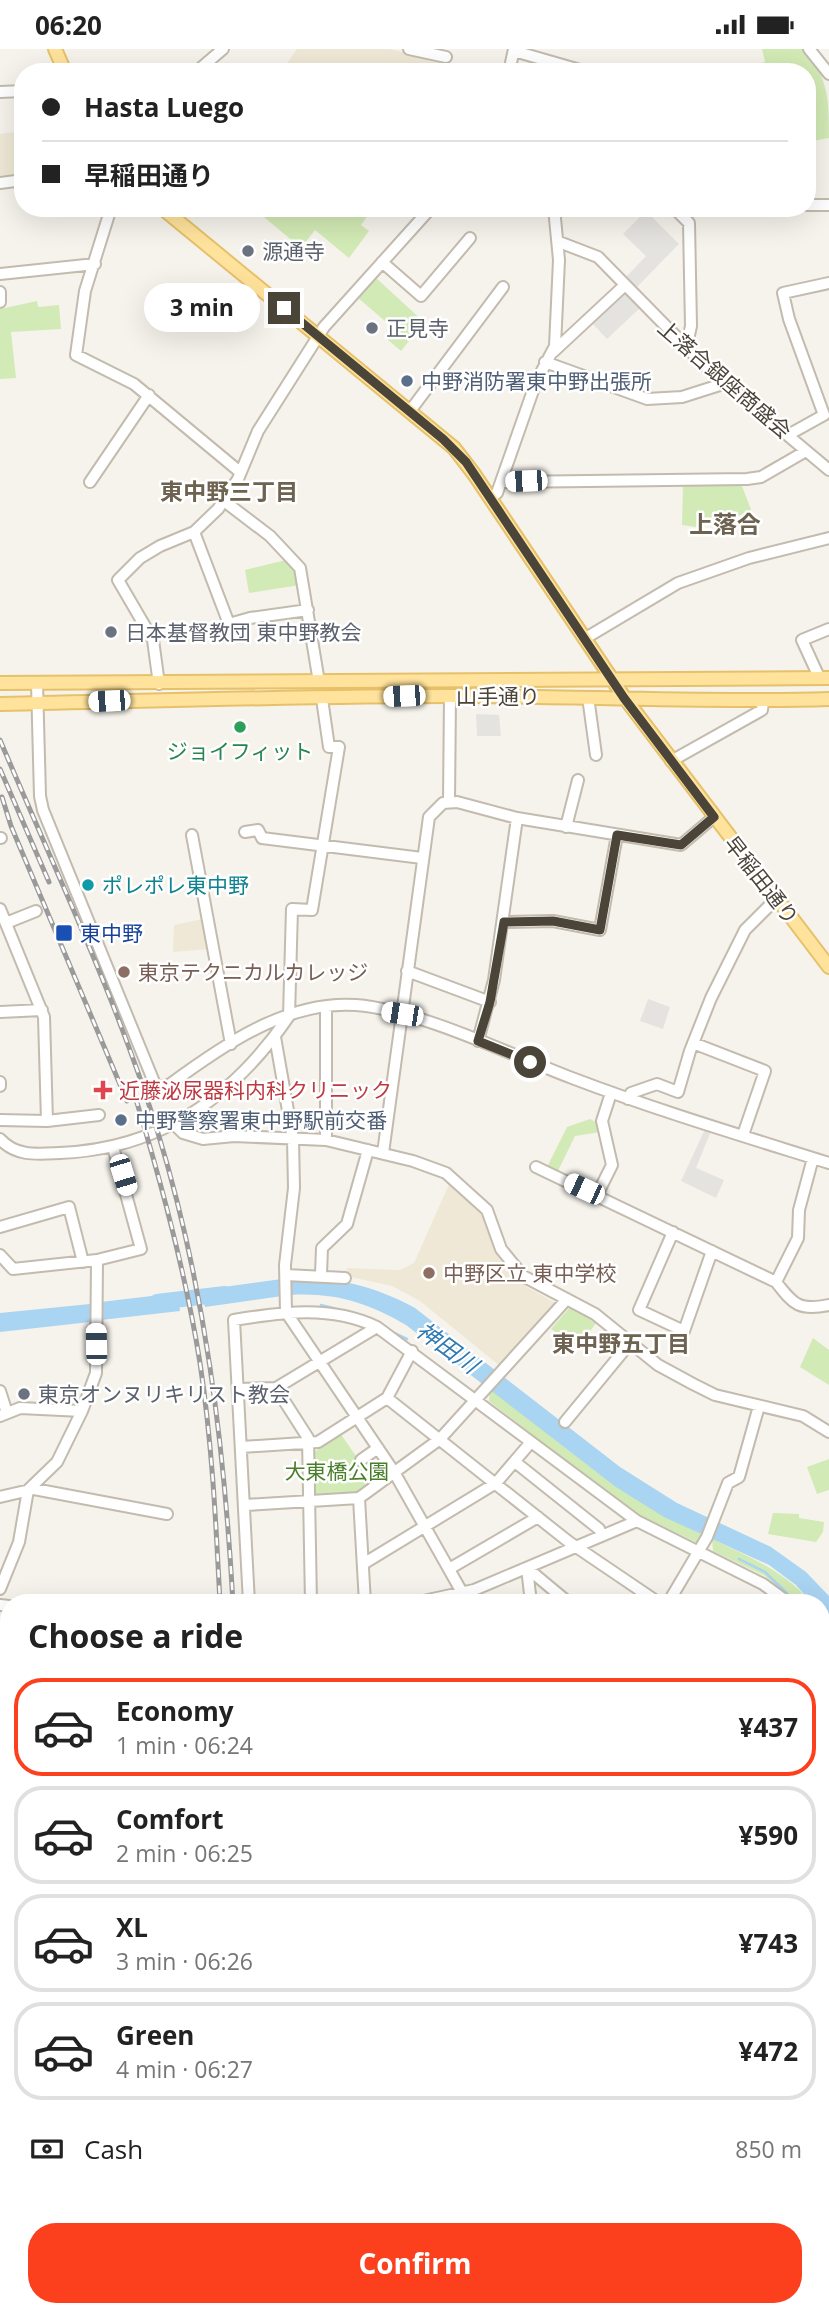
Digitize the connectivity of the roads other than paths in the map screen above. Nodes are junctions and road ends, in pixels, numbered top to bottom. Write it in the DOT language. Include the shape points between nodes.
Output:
graph roads {
  1 [pos="223,49"];
  2 [pos="409,49"];
  3 [pos="809,49"];
  4 [pos="514,50"];
  5 [pos="446,57"];
  6 [pos="207,63"];
  7 [pos="557,63"];
  8 [pos="829,74"];
  9 [pos="108,217"];
  10 [pos="173,217"];
  11 [pos="423,217"];
  12 [pos="555,217"];
  13 [pos="683,217"];
  14 [pos="470,238"];
  15 [pos="559,241"];
  16 [pos="382,262"];
  17 [pos="95,264"];
  18 [pos="0,274"];
  19 [pos="829,283"];
  20 [pos="625,285"];
  21 [pos="503,287"];
  22 [pos="0,292"];
  23 [pos="0,302"];
  24 [pos="319,336"];
  25 [pos="686,349"];
  26 [pos="549,357"];
  27 [pos="726,383"];
  28 [pos="149,395"];
  29 [pos="410,411"];
  30 [pos="788,435"];
  31 [pos="806,451"];
  32 [pos="829,470"];
  33 [pos="240,472"];
  34 [pos="90,482"];
  35 [pos="501,482"];
  36 [pos="490,498"];
  37 [pos="224,502"];
  38 [pos="194,532"];
  39 [pos="829,538"];
  40 [pos="308,610"];
  41 [pos="829,629"];
  42 [pos="584,639"];
  43 [pos="824,677"];
  44 [pos="611,678"];
  45 [pos="319,682"];
  46 [pos="37,683"];
  47 [pos="0,684"];
  48 [pos="159,684"];
  49 [pos="450,696"];
  50 [pos="588,697"];
  51 [pos="624,698"];
  52 [pos="322,699"];
  53 [pos="829,699"];
  54 [pos="763,701"];
  55 [pos="38,703"];
  56 [pos="0,704"];
  57 [pos="596,755"];
  58 [pos="671,761"];
  59 [pos="578,780"];
  60 [pos="449,802"];
  61 [pos="714,817"];
  62 [pos="517,818"];
  63 [pos="566,827"];
  64 [pos="245,832"];
  65 [pos="192,835"];
  66 [pos="617,835"];
  67 [pos="322,845"];
  68 [pos="422,858"];
  69 [pos="776,899"];
  70 [pos="0,909"];
  71 [pos="36,911"];
  72 [pos="504,922"];
  73 [pos="6,923"];
  74 [pos="829,966"];
  75 [pos="407,971"];
  76 [pos="490,1002"];
  77 [pos="326,1008"];
  78 [pos="42,1010"];
  79 [pos="0,1011"];
  80 [pos="402,1014"];
  81 [pos="289,1016"];
  82 [pos="275,1037"];
  83 [pos="478,1041"];
  84 [pos="693,1043"];
  85 [pos="231,1044"];
  86 [pos="611,1093"];
  87 [pos="628,1099"];
  88 [pos="99,1115"];
  89 [pos="0,1120"];
  90 [pos="47,1121"];
  91 [pos="174,1124"];
  92 [pos="743,1135"];
  93 [pos="0,1139"];
  94 [pos="293,1139"];
  95 [pos="326,1140"];
  96 [pos="113,1147"];
  97 [pos="368,1150"];
  98 [pos="383,1153"];
  99 [pos="813,1158"];
  100 [pos="829,1163"];
  101 [pos="536,1167"];
  102 [pos="597,1195"];
  103 [pos="0,1227"];
  104 [pos="673,1232"];
  105 [pos="712,1251"];
  106 [pos="0,1255"];
  107 [pos="97,1260"];
  108 [pos="83,1262"];
  109 [pos="321,1274"];
  110 [pos="286,1276"];
  111 [pos="345,1278"];
  112 [pos="776,1282"];
  113 [pos="567,1300"];
  114 [pos="829,1305"];
  115 [pos="286,1312"];
  116 [pos="377,1327"];
  117 [pos="630,1343"];
  118 [pos="412,1351"];
  119 [pos="319,1362"];
  120 [pos="276,1388"];
  121 [pos="239,1389"];
  122 [pos="0,1391"];
  123 [pos="387,1398"];
  124 [pos="475,1399"];
  125 [pos="759,1406"];
  126 [pos="82,1411"];
  127 [pos="4,1415"];
  128 [pos="357,1417"];
  129 [pos="565,1422"];
  130 [pos="829,1432"];
  131 [pos="440,1439"];
  132 [pos="531,1442"];
  133 [pos="309,1443"];
  134 [pos="242,1447"];
  135 [pos="378,1448"];
  136 [pos="361,1460"];
  137 [pos="515,1462"];
  138 [pos="394,1472"];
  139 [pos="496,1483"];
  140 [pos="28,1490"];
  141 [pos="0,1497"];
  142 [pos="359,1499"];
  143 [pos="309,1501"];
  144 [pos="246,1505"];
  145 [pos="167,1514"];
  146 [pos="538,1517"];
  147 [pos="637,1521"];
  148 [pos="425,1526"];
  149 [pos="602,1536"];
  150 [pos="576,1547"];
  151 [pos="699,1552"];
  152 [pos="363,1564"];
  153 [pos="527,1568"];
  154 [pos="449,1569"];
  155 [pos="0,1589"];
  156 [pos="249,1594"];
  157 [pos="311,1594"];
  158 [pos="365,1594"];
  159 [pos="464,1594"];
  160 [pos="474,1594"];
  161 [pos="530,1594"];
  162 [pos="558,1594"];
  163 [pos="646,1594"];
  164 [pos="673,1594"];
  165 [pos="777,1594"];
  1 -- 6 [label="street"];
  2 -- 5 [label="street"];
  3 -- 8 [label="street"];
  4 -- 7 [label="street"];
  9 -- 17 [label="street"];
  10 -- 24 [label="main road, 早稲田通り"];
  11 -- 16 [label="street"];
  12 -- 15 [label="street"];
  13 -- 25 [label="street" via="689,223 691,325"];
  14 -- 16 [label="street" via="421,296"];
  15 -- 20 [label="street, 上落合銀座商盛会" via="598,257"];
  15 -- 26 [label="street" via="555,346"];
  16 -- 24 [label="street"];
  17 -- 18 [label="street"];
  17 -- 28 [label="street" via="83,300 76,355"];
  19 -- 30 [label="street" via="783,293 824,415"];
  20 -- 25 [label="street, 上落合銀座商盛会"];
  20 -- 26 [label="street"];
  21 -- 29 [label="street"];
  22 -- 23 [label="street"];
  24 -- 29 [label="main road, 早稲田通り"];
  24 -- 33 [label="street" via="258,431"];
  25 -- 27 [label="street, 上落合銀座商盛会"];
  26 -- 27 [label="street" via="647,400 682,397"];
  26 -- 35 [label="street"];
  27 -- 30 [label="street, 上落合銀座商盛会"];
  28 -- 33 [label="street"];
  28 -- 34 [label="street"];
  29 -- 36 [label="main road, 早稲田通り" via="454,448"];
  30 -- 31 [label="street, 上落合銀座商盛会"];
  31 -- 32 [label="street, 上落合銀座商盛会"];
  31 -- 35 [label="street" via="761,477 747,479"];
  33 -- 37 [label="street"];
  35 -- 36 [label="street"];
  36 -- 42 [label="main road, 早稲田通り"];
  37 -- 38 [label="street"];
  37 -- 40 [label="street" via="293,558"];
  38 -- 40 [label="street" via="229,624"];
  38 -- 48 [label="street" via="149,552 118,580 153,640"];
  39 -- 42 [label="street" via="749,558 678,583"];
  40 -- 45 [label="street"];
  41 -- 43 [label="street" via="802,640"];
  42 -- 44 [label="main road, 早稲田通り"];
  43 -- 44 [label="main road, 山手通り"];
  44 -- 45 [label="main road, 山手通り"];
  44 -- 51 [label="main road, 早稲田通り"];
  45 -- 48 [label="main road, 山手通り"];
  46 -- 47 [label="main road, 山手通り"];
  46 -- 48 [label="main road, 山手通り"];
  46 -- 55 [label="street"];
  49 -- 50 [label="main road, 山手通り"];
  49 -- 52 [label="main road, 山手通り"];
  49 -- 60 [label="street"];
  50 -- 51 [label="main road, 山手通り"];
  50 -- 57 [label="street"];
  51 -- 54 [label="main road, 山手通り"];
  51 -- 58 [label="main road, 早稲田通り"];
  52 -- 55 [label="main road, 山手通り"];
  52 -- 67 [label="street" via="329,747 339,747"];
  53 -- 54 [label="main road, 山手通り"];
  54 -- 58 [label="street" via="762,710"];
  55 -- 56 [label="main road, 山手通り"];
  55 -- 85 [label="street" via="43,810 150,1078 163,1088"];
  58 -- 61 [label="main road, 早稲田通り"];
  59 -- 63 [label="street"];
  60 -- 62 [label="street"];
  60 -- 68 [label="street" via="429,817"];
  61 -- 66 [label="street" via="681,845"];
  61 -- 69 [label="main road, 早稲田通り"];
  62 -- 63 [label="street"];
  62 -- 72 [label="street"];
  63 -- 66 [label="street"];
  64 -- 67 [label="street" via="258,830 262,838"];
  65 -- 85 [label="street"];
  66 -- 72 [label="street" via="600,930 553,921"];
  67 -- 68 [label="street"];
  67 -- 81 [label="street" via="312,910 292,909"];
  68 -- 75 [label="street"];
  69 -- 74 [label="main road, 早稲田通り"];
  69 -- 84 [label="street" via="745,930"];
  70 -- 73 [label="street"];
  71 -- 73 [label="street"];
  72 -- 76 [label="street"];
  73 -- 78 [label="street"];
  75 -- 76 [label="street"];
  75 -- 80 [label="street"];
  76 -- 83 [label="street"];
  77 -- 80 [label="street" via="356,1005"];
  77 -- 81 [label="street"];
  77 -- 95 [label="street"];
  78 -- 79 [label="street"];
  78 -- 90 [label="street"];
  80 -- 83 [label="street"];
  80 -- 98 [label="street"];
  81 -- 82 [label="street"];
  81 -- 85 [label="street" via="254,1029"];
  82 -- 91 [label="street" via="240,1076"];
  82 -- 94 [label="street"];
  83 -- 86 [label="street"];
  84 -- 87 [label="street" via="678,1092 657,1084 631,1093"];
  84 -- 92 [label="street" via="765,1071"];
  86 -- 87 [label="street"];
  86 -- 102 [label="street" via="602,1121 612,1165"];
  87 -- 92 [label="street"];
  88 -- 90 [label="street"];
  89 -- 90 [label="street"];
  91 -- 94 [label="street" via="183,1133 202,1139"];
  91 -- 96 [label="street"];
  92 -- 99 [label="street"];
  93 -- 96 [label="street" via="27,1154"];
  94 -- 95 [label="street"];
  94 -- 110 [label="street"];
  95 -- 97 [label="street"];
  96 -- 107 [label="street" via="141,1249"];
  97 -- 98 [label="street"];
  97 -- 109 [label="street" via="347,1224 322,1248"];
  98 -- 113 [label="street" via="454,1180 487,1210 500,1249 523,1276"];
  99 -- 100 [label="street"];
  99 -- 112 [label="street" via="799,1210 798,1238"];
  101 -- 102 [label="street"];
  102 -- 104 [label="street"];
  103 -- 108 [label="street" via="69,1207"];
  104 -- 105 [label="street"];
  104 -- 105 [label="street" via="639,1310 684,1331"];
  105 -- 112 [label="street"];
  106 -- 108 [label="street" via="13,1269"];
  107 -- 108 [label="street"];
  107 -- 126 [label="street" via="96,1373"];
  109 -- 110 [label="street"];
  109 -- 111 [label="street"];
  110 -- 115 [label="street"];
  112 -- 114 [label="street" via="793,1302 805,1308"];
  113 -- 117 [label="street" via="595,1314"];
  113 -- 124 [label="street"];
  115 -- 116 [label="street" via="331,1313"];
  115 -- 119 [label="street"];
  115 -- 121 [label="street" via="234,1320"];
  116 -- 118 [label="street"];
  116 -- 119 [label="street"];
  117 -- 125 [label="street" via="658,1365 715,1395"];
  117 -- 129 [label="street"];
  118 -- 123 [label="street"];
  118 -- 124 [label="street"];
  119 -- 120 [label="street"];
  119 -- 128 [label="street"];
  120 -- 121 [label="street"];
  120 -- 133 [label="street"];
  121 -- 134 [label="street"];
  122 -- 127 [label="street"];
  123 -- 128 [label="street"];
  123 -- 131 [label="street"];
  124 -- 131 [label="street"];
  124 -- 132 [label="street"];
  125 -- 130 [label="street" via="803,1416"];
  125 -- 151 [label="street" via="739,1477 728,1483"];
  126 -- 127 [label="street" via="20,1408"];
  126 -- 140 [label="street" via="57,1462"];
  128 -- 133 [label="street"];
  128 -- 135 [label="street"];
  131 -- 138 [label="street"];
  131 -- 139 [label="street"];
  132 -- 137 [label="street"];
  132 -- 147 [label="street"];
  133 -- 134 [label="street"];
  133 -- 143 [label="street"];
  134 -- 144 [label="street"];
  135 -- 136 [label="street"];
  135 -- 138 [label="street"];
  137 -- 139 [label="street"];
  137 -- 149 [label="street"];
  138 -- 142 [label="street"];
  138 -- 148 [label="street"];
  139 -- 146 [label="street"];
  139 -- 148 [label="street"];
  140 -- 141 [label="street"];
  140 -- 145 [label="street"];
  140 -- 155 [label="street" via="19,1542"];
  142 -- 143 [label="street"];
  142 -- 152 [label="street"];
  143 -- 144 [label="street"];
  143 -- 157 [label="street"];
  144 -- 156 [label="street"];
  146 -- 150 [label="street"];
  146 -- 154 [label="street"];
  147 -- 149 [label="street"];
  147 -- 151 [label="street"];
  148 -- 152 [label="street"];
  148 -- 154 [label="street"];
  149 -- 150 [label="street"];
  150 -- 153 [label="street"];
  150 -- 163 [label="street"];
  151 -- 164 [label="street"];
  151 -- 165 [label="street"];
  152 -- 158 [label="street"];
  153 -- 160 [label="street"];
  153 -- 161 [label="street"];
  153 -- 162 [label="street"];
  154 -- 159 [label="street"];
}
